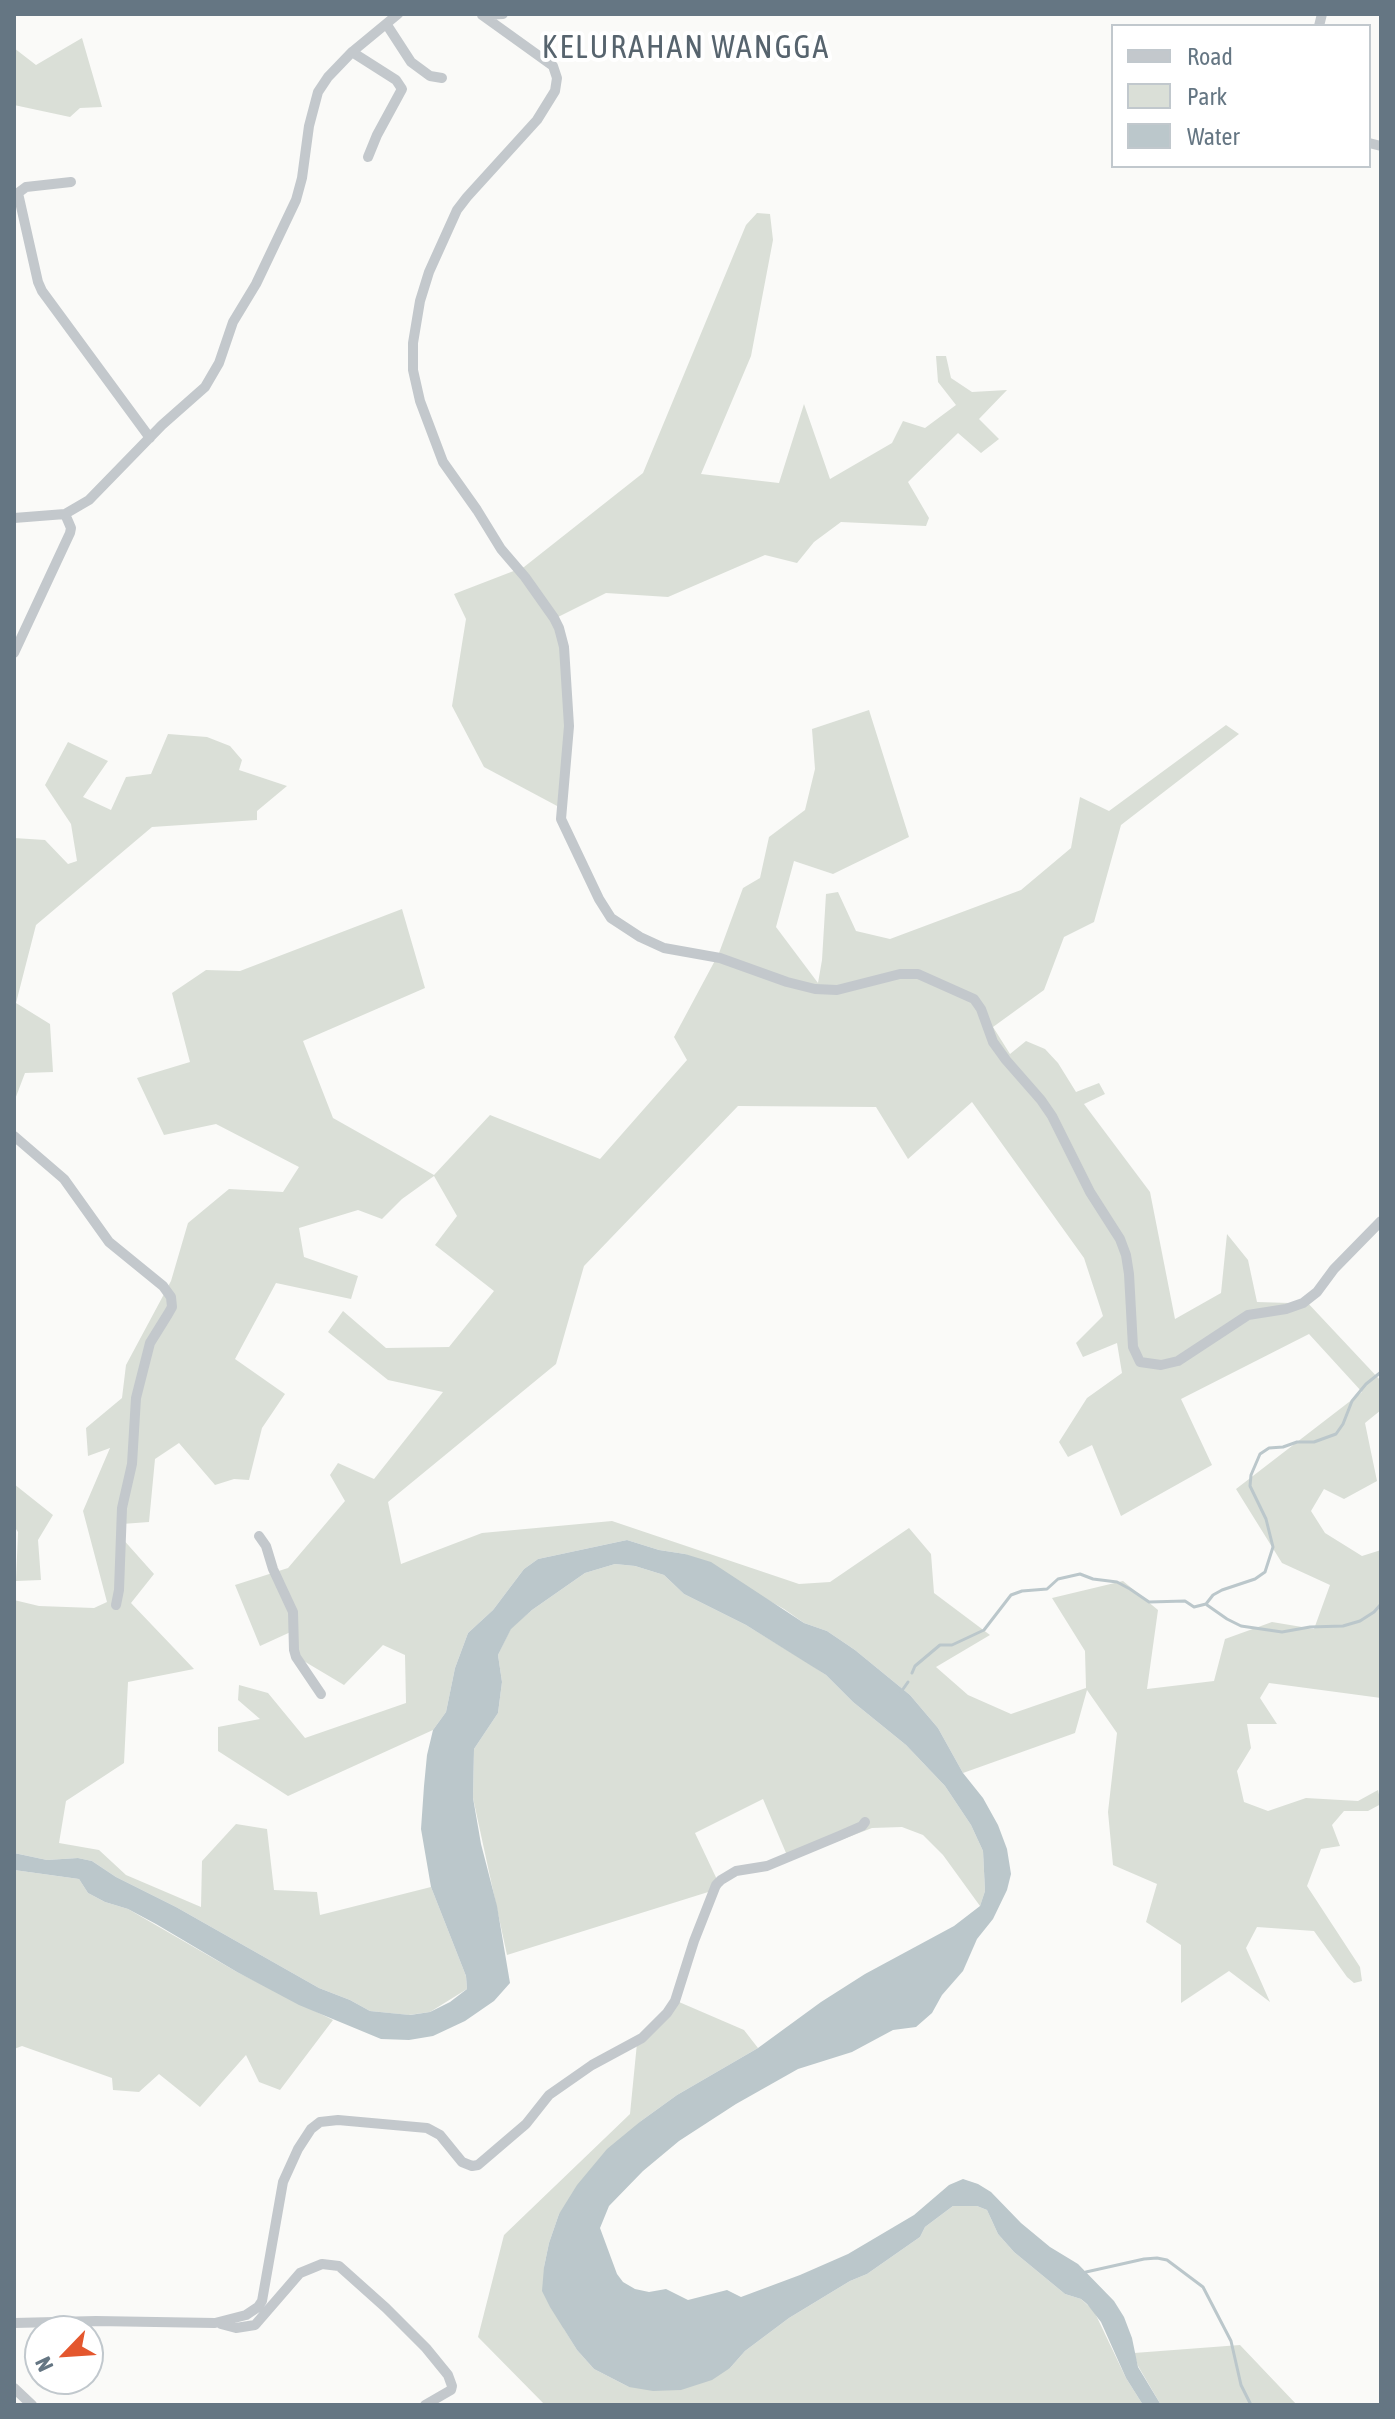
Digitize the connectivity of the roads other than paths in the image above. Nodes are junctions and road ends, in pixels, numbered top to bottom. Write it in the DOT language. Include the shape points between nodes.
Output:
graph roads {
  1 [pos="398,14"];
  2 [pos="503,14"];
  3 [pos="479,15"];
  4 [pos="387,25"];
  5 [pos="352,52"];
  6 [pos="442,78"];
  7 [pos="368,157"];
  8 [pos="71,182"];
  9 [pos="150,438"];
  10 [pos="65,514"];
  11 [pos="14,518"];
  12 [pos="14,653"];
  13 [pos="14,1136"];
  14 [pos="1381,1221"];
  15 [pos="259,1536"];
  16 [pos="116,1605"];
  17 [pos="321,1694"];
  18 [pos="865,1822"];
  19 [pos="14,2323"];
  20 [pos="215,2323"];
  21 [pos="14,2388"];
  22 [pos="32,2405"];
  23 [pos="425,2405"];
  1 -- 4 [label="street"];
  2 -- 3 [label="street"];
  3 -- 14 [label="street" via="553,66 555,91 537,120 457,210 420,301 413,370 451,477 559,628 569,726 561,819 611,918 664,948 720,958 815,989 837,990 918,974 974,999 993,1042 1052,1116 1120,1239 1129,1274 1133,1347 1140,1362 1178,1361 1248,1315 1303,1303"];
  4 -- 5 [label="street"];
  4 -- 6 [label="street" via="411,62"];
  5 -- 7 [label="street" via="402,89"];
  5 -- 9 [label="street" via="318,92 296,200 233,322 214,374"];
  8 -- 9 [label="street" via="26,187 18,193 38,282"];
  9 -- 10 [label="street" via="92,497"];
  10 -- 11 [label="street"];
  10 -- 12 [label="street" via="70,533"];
  13 -- 16 [label="street" via="64,1179 109,1242 171,1297 172,1307 148,1351 136,1398"];
  15 -- 17 [label="street" via="293,1612 296,1657"];
  18 -- 20 [label="street" via="774,1863 721,1880 667,2013 642,2038 549,2095 526,2124 478,2165 462,2162 443,2137 427,2128 320,2122 298,2149 283,2182 262,2301 246,2315"];
  19 -- 20 [label="street"];
  20 -- 23 [label="street" via="255,2325 300,2273 322,2264 339,2266 448,2375 451,2390"];
  21 -- 22 [label="street"];
}
